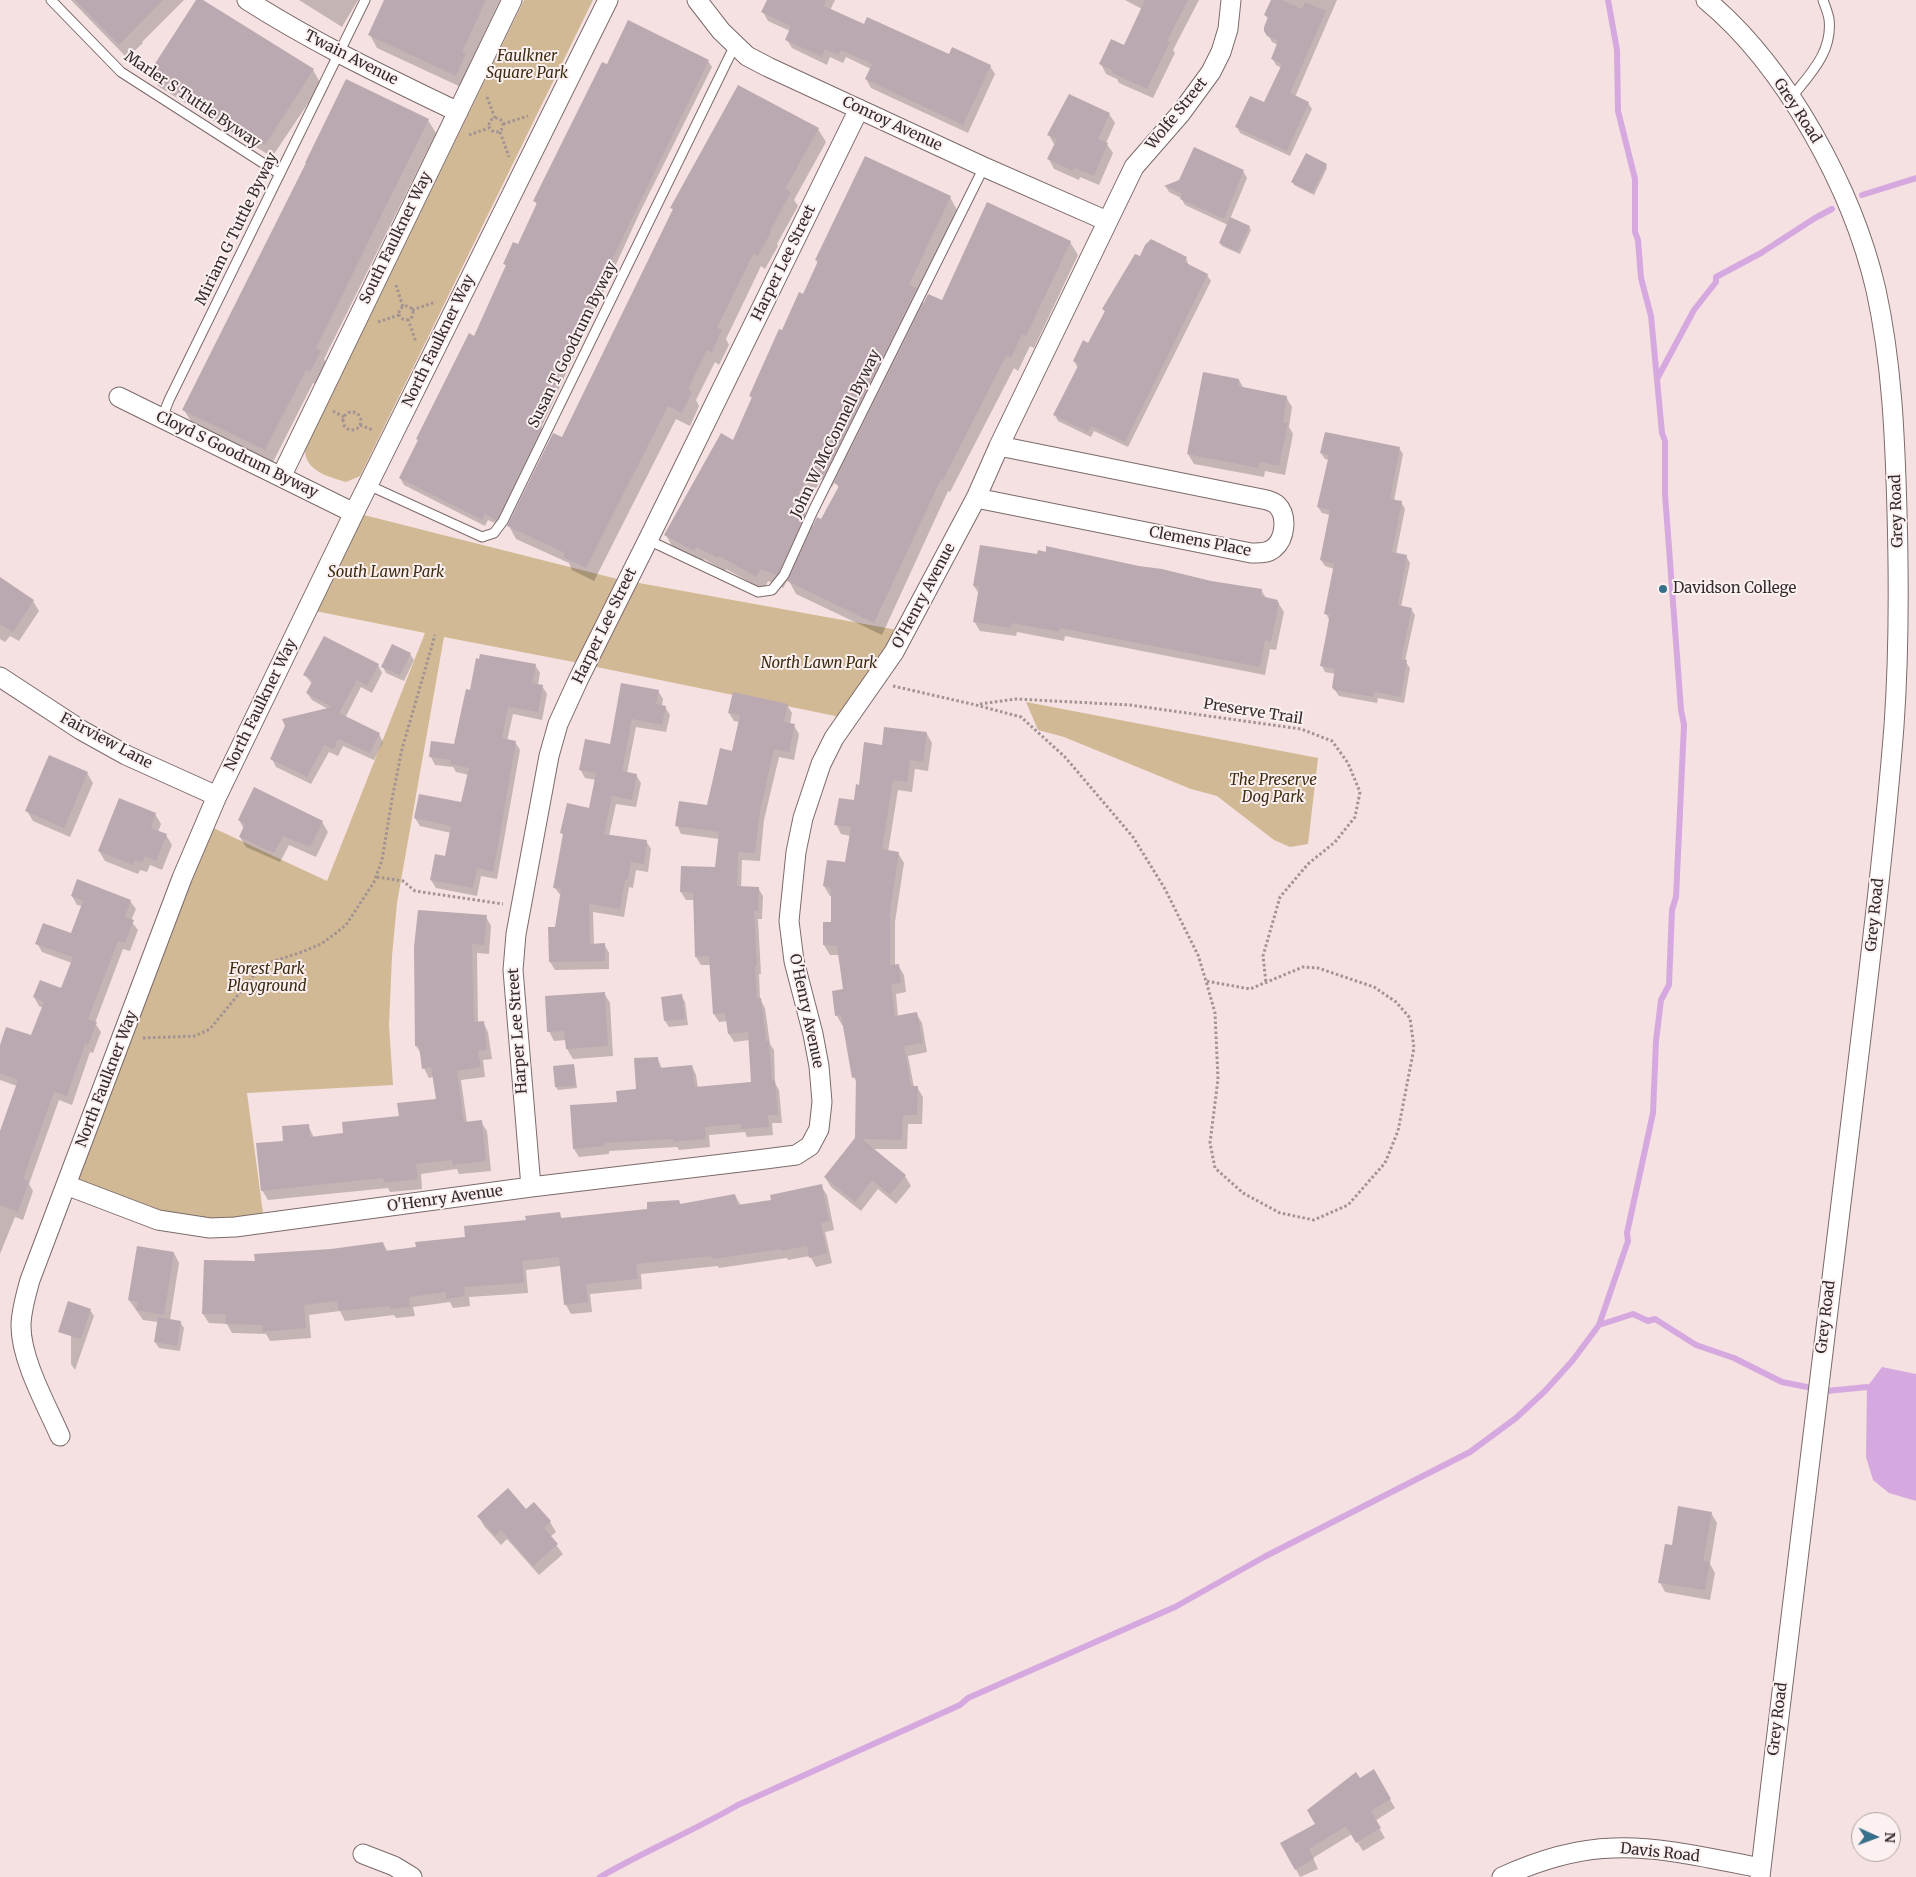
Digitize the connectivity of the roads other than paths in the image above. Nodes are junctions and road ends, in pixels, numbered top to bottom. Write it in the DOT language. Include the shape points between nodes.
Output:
graph roads {
  1 [pos="51,0"];
  2 [pos="247,0"];
  3 [pos="365,0"];
  4 [pos="512,0"];
  5 [pos="608,0"];
  6 [pos="696,0"];
  7 [pos="1230,0"];
  8 [pos="1706,0"];
  9 [pos="1823,0"];
  10 [pos="735,44"];
  11 [pos="338,53"];
  12 [pos="1791,98"];
  13 [pos="859,108"];
  14 [pos="458,112"];
  15 [pos="984,167"];
  16 [pos="280,174"];
  17 [pos="1107,221"];
  18 [pos="119,397"];
  19 [pos="162,418"];
  20 [pos="999,446"];
  21 [pos="281,477"];
  22 [pos="368,486"];
  23 [pos="976,498"];
  24 [pos="354,513"];
  25 [pos="648,540"];
  26 [pos="0,677"];
  27 [pos="217,796"];
  28 [pos="66,1185"];
  29 [pos="531,1187"];
  30 [pos="60,1436"];
  31 [pos="363,1854"];
  32 [pos="1760,1872"];
  33 [pos="412,1877"];
  34 [pos="1502,1877"];
  1 -- 16 [label="lane, Marler S Tuttle Byway" via="121,72"];
  2 -- 11 [label="street, Twain Avenue"];
  3 -- 11 [label="lane, Miriam G Tuttle Byway"];
  4 -- 14 [label="street, South Faulkner Way"];
  5 -- 22 [label="street, North Faulkner Way"];
  6 -- 10 [label="street, Conroy Avenue"];
  7 -- 17 [label="street, Wolfe Street" via="1228,29 1211,72 1181,113 1134,167"];
  8 -- 12 [label="street, Grey Road" via="1752,47"];
  9 -- 12 [label="lane" via="1829,19 1826,50"];
  10 -- 13 [label="street, Conroy Avenue" via="747,56 768,67"];
  10 -- 22 [label="lane, Susan T Goodrum Byway" via="494,533 482,537"];
  11 -- 14 [label="street, Twain Avenue"];
  11 -- 16 [label="lane, Miriam G Tuttle Byway"];
  12 -- 32 [label="street, Grey Road" via="1830,164 1863,242 1885,338 1894,424 1897,664 1874,932"];
  13 -- 15 [label="street, Conroy Avenue"];
  13 -- 25 [label="street, Harper Lee Street"];
  14 -- 21 [label="street, South Faulkner Way"];
  15 -- 17 [label="street, Conroy Avenue"];
  15 -- 25 [label="lane, John W McConnell Byway" via="784,575 772,590 758,592"];
  16 -- 19 [label="lane, Miriam G Tuttle Byway"];
  17 -- 20 [label="street, O'Henry Avenue"];
  18 -- 19 [label="street, Cloyd S Goodrum Byway"];
  19 -- 21 [label="street, Cloyd S Goodrum Byway"];
  20 -- 23 [label="street, O'Henry Avenue"];
  20 -- 23 [label="street, Clemens Place" via="1267,500 1277,504 1282,514 1282,537 1274,548 1265,553 1251,553"];
  21 -- 24 [label="street, Cloyd S Goodrum Byway"];
  22 -- 24 [label="street, North Faulkner Way"];
  23 -- 29 [label="street, O'Henry Avenue" via="894,652 834,738 821,764 803,818 796,852 790,921 794,961 814,1042 822,1102 819,1129 810,1146 796,1155"];
  24 -- 27 [label="street, North Faulkner Way"];
  25 -- 29 [label="street, Harper Lee Street" via="558,724 521,906 513,970"];
  26 -- 27 [label="street, Fairview Lane" via="96,739"];
  27 -- 28 [label="street, North Faulkner Way" via="182,878"];
  28 -- 29 [label="street, O'Henry Avenue" via="158,1220 210,1228"];
  28 -- 30 [label="street, North Faulkner Way" via="30,1280 20,1327 27,1360"];
  31 -- 33 [label="street"];
  32 -- 34 [label="street, Davis Road" via="1660,1850 1613,1848 1579,1851 1547,1859"];
}
